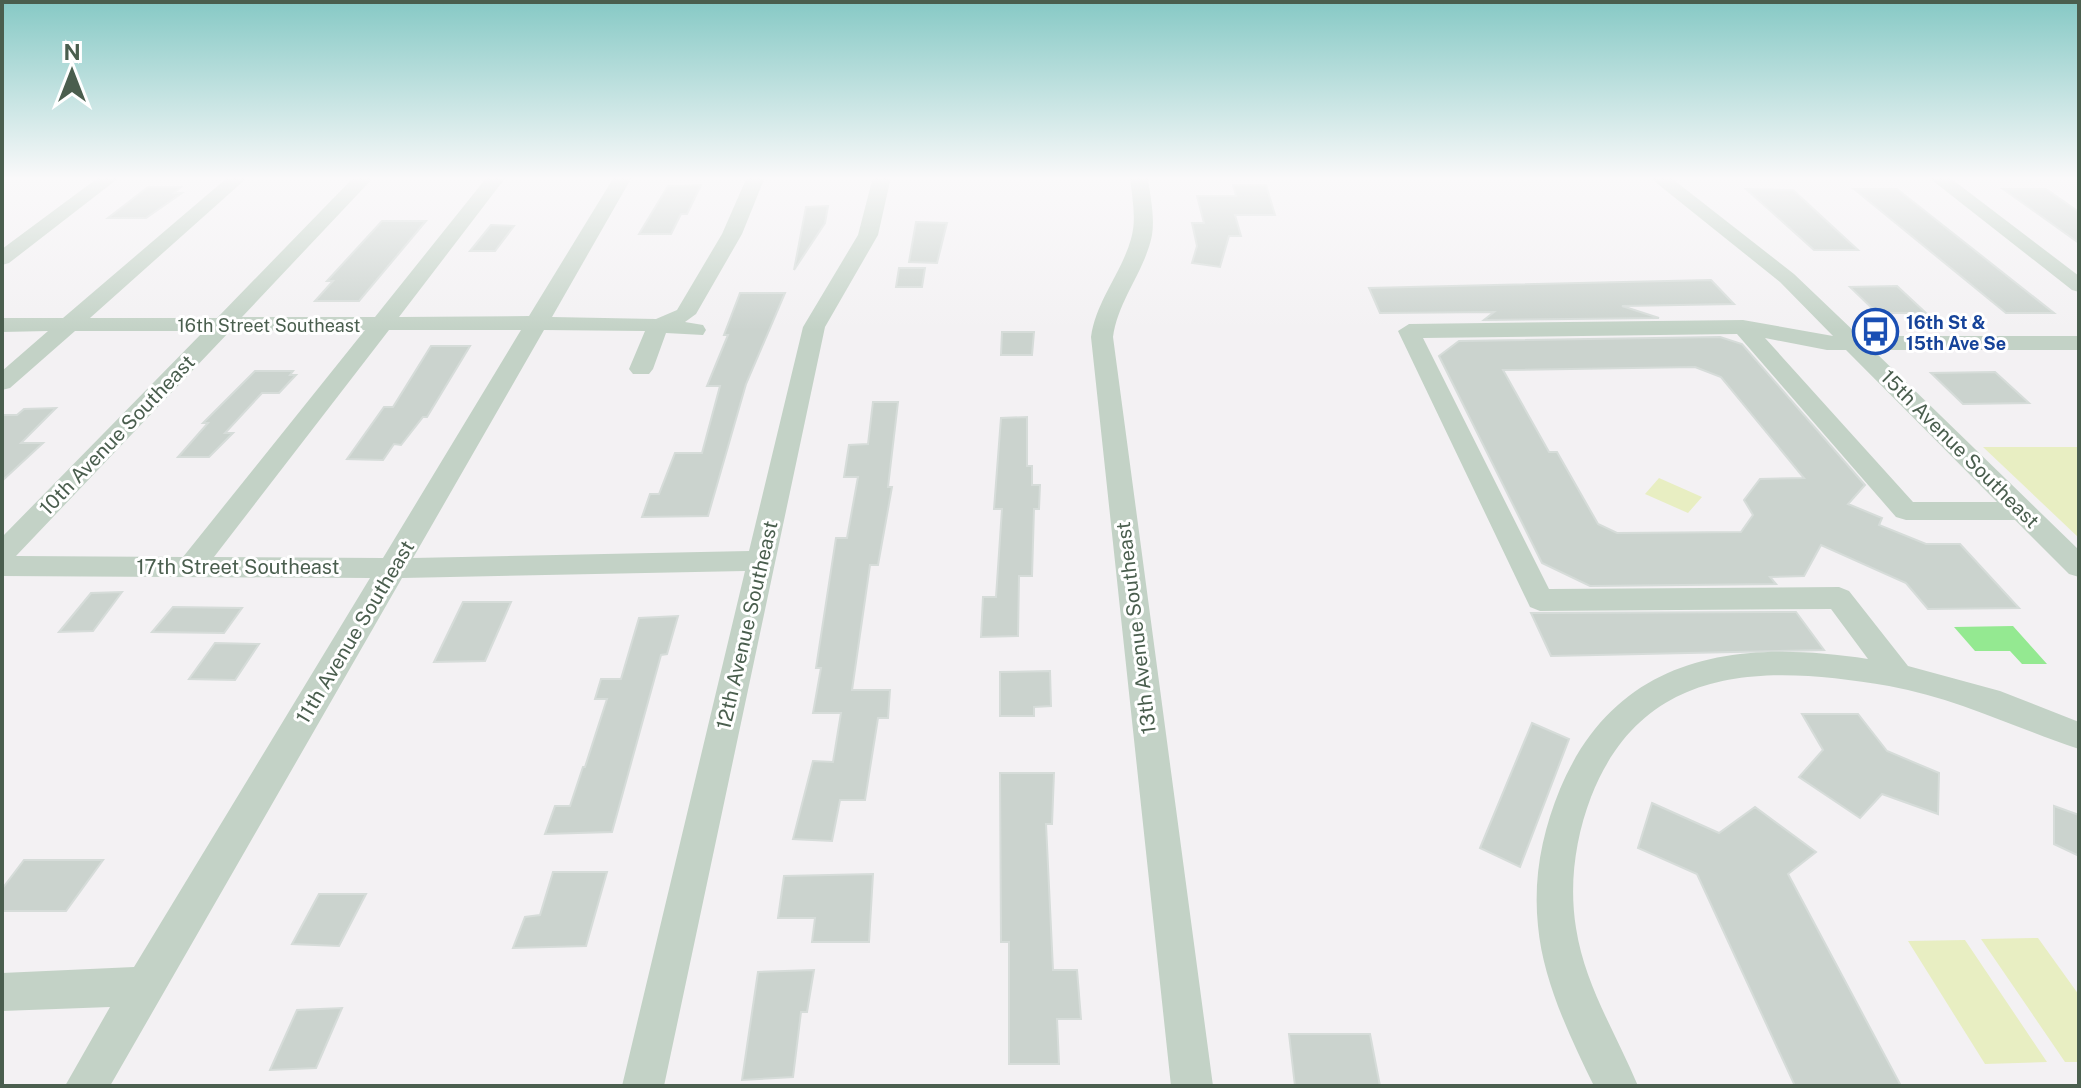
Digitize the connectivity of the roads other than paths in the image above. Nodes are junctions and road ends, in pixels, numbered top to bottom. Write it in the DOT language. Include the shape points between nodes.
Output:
graph roads {
  1 [pos="44,228"];
  2 [pos="181,228"];
  3 [pos="317,228"];
  4 [pos="457,228"];
  5 [pos="593,228"];
  6 [pos="735,228"];
  7 [pos="870,228"];
  8 [pos="1142,228"];
  9 [pos="1723,228"];
  10 [pos="2003,228"];
  11 [pos="2,259"];
  12 [pos="2079,286"];
  13 [pos="536,323"];
  14 [pos="2,325"];
  15 [pos="381,325"];
  16 [pos="69,326"];
  17 [pos="223,326"];
  18 [pos="658,326"];
  19 [pos="1743,327"];
  20 [pos="695,330"];
  21 [pos="2079,343"];
  22 [pos="1855,344"];
  23 [pos="641,369"];
  24 [pos="2,383"];
  25 [pos="2023,511"];
  26 [pos="2,554"];
  27 [pos="761,561"];
  28 [pos="2,566"];
  29 [pos="191,567"];
  30 [pos="2079,567"];
  31 [pos="393,568"];
  32 [pos="1898,676"];
  33 [pos="2079,736"];
  34 [pos="144,986"];
  35 [pos="2,992"];
  36 [pos="86,1086"];
  37 [pos="643,1086"];
  38 [pos="1192,1086"];
  39 [pos="1617,1086"];
  1 -- 11 [label="street"];
  2 -- 16 [label="street"];
  3 -- 17 [label="street, 10th Avenue Southeast"];
  4 -- 15 [label="street"];
  5 -- 13 [label="street, 11th Avenue Southeast"];
  6 -- 18 [label="street" via="685,314"];
  7 -- 27 [label="street, 12th Avenue Southeast" via="814,327"];
  8 -- 38 [label="street, 13th Avenue Southeast" via="1107,311 1102,345"];
  9 -- 22 [label="street, 15th Avenue Southeast" via="1787,278"];
  10 -- 12 [label="street"];
  13 -- 15 [label="street, 16th Street Southeast"];
  13 -- 18 [label="street, 16th Street Southeast"];
  13 -- 31 [label="street, 11th Avenue Southeast"];
  14 -- 16 [label="street, 16th Street Southeast"];
  15 -- 17 [label="street, 16th Street Southeast"];
  15 -- 29 [label="street"];
  16 -- 17 [label="street, 16th Street Southeast"];
  16 -- 24 [label="street"];
  17 -- 26 [label="street, 10th Avenue Southeast"];
  18 -- 20 [label="street, 16th Street Southeast"];
  18 -- 23 [label="street"];
  19 -- 22 [label="street" via="1801,340"];
  19 -- 25 [label="street" via="1906,511"];
  19 -- 32 [label="street" via="1409,331 1540,600 1839,598"];
  21 -- 22 [label="street"];
  22 -- 25 [label="street, 15th Avenue Southeast"];
  25 -- 30 [label="street, 15th Avenue Southeast"];
  27 -- 31 [label="street, 17th Street Southeast"];
  27 -- 37 [label="street, 12th Avenue Southeast"];
  28 -- 29 [label="street, 17th Street Southeast"];
  29 -- 31 [label="street, 17th Street Southeast"];
  31 -- 34 [label="street, 11th Avenue Southeast"];
  32 -- 33 [label="street" via="2030,714"];
  32 -- 39 [label="street" via="1794,666 1695,675 1663,689 1604,738 1570,807 1555,881 1557,927 1570,979 1591,1037"];
  34 -- 35 [label="street"];
  34 -- 36 [label="street, 11th Avenue Southeast"];
}
